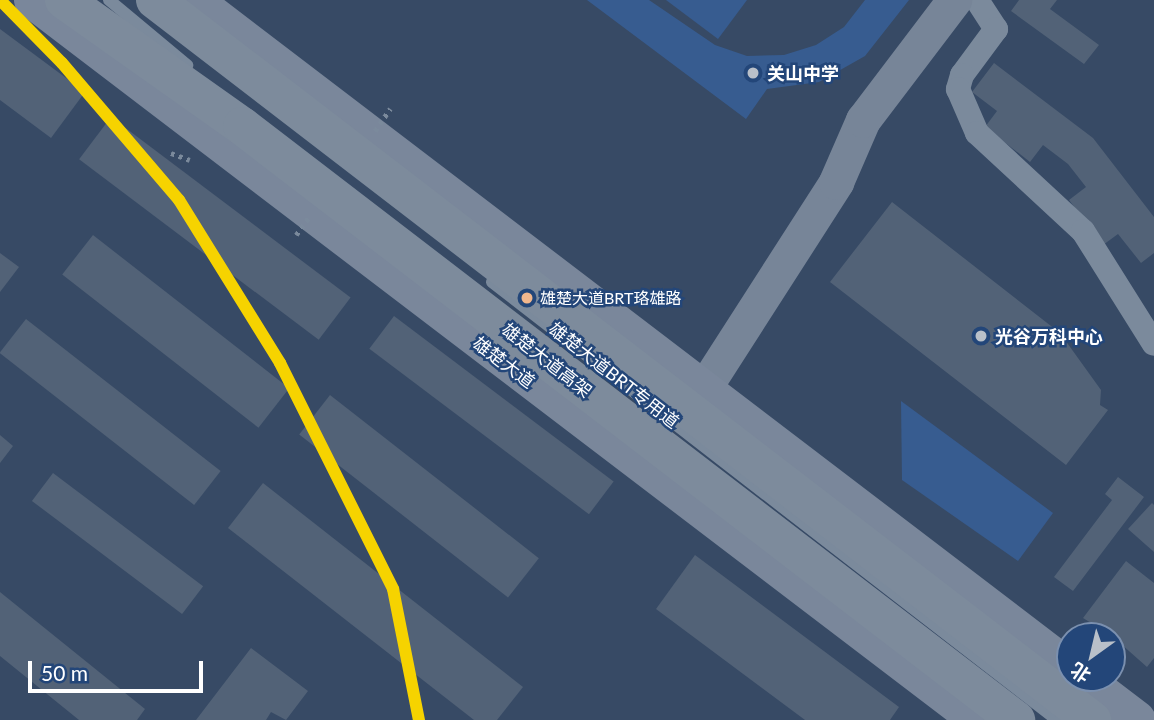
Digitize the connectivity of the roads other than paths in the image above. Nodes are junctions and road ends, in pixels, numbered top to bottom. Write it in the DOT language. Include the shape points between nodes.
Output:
graph roads {
  1 [pos="33,0"];
  2 [pos="64,0"];
  3 [pos="78,0"];
  4 [pos="109,0"];
  5 [pos="138,0"];
  6 [pos="155,0"];
  7 [pos="193,0"];
  8 [pos="954,0"];
  9 [pos="977,0"];
  10 [pos="242,126"];
  11 [pos="449,244"];
  12 [pos="479,271"];
  13 [pos="1154,344"];
  14 [pos="704,388"];
  15 [pos="1056,658"];
  16 [pos="1100,692"];
  17 [pos="978,720"];
  18 [pos="1016,720"];
  19 [pos="1036,720"];
  20 [pos="1057,720"];
  21 [pos="1091,720"];
  22 [pos="1137,720"];
  1 -- 17 [label="main road, 雄楚大道"];
  2 -- 10 [label="highway"];
  3 -- 10 [label="highway, 雄楚大道高架"];
  4 -- 19 [label="lane, 雄楚大道BRT专用道" via="209,83"];
  5 -- 11 [label="lane"];
  6 -- 21 [label="highway, bridge"];
  7 -- 14 [label="main road"];
  8 -- 14 [label="street" via="863,120 836,183"];
  9 -- 13 [label="street" via="996,29 962,75 958,89 977,133 1083,231"];
  10 -- 18 [label="highway, 雄楚大道高架, bridge"];
  12 -- 20 [label="lane, 雄楚大道BRT专用道"];
  14 -- 15 [label="main road"];
  16 -- 22 [label="main road"];
}
